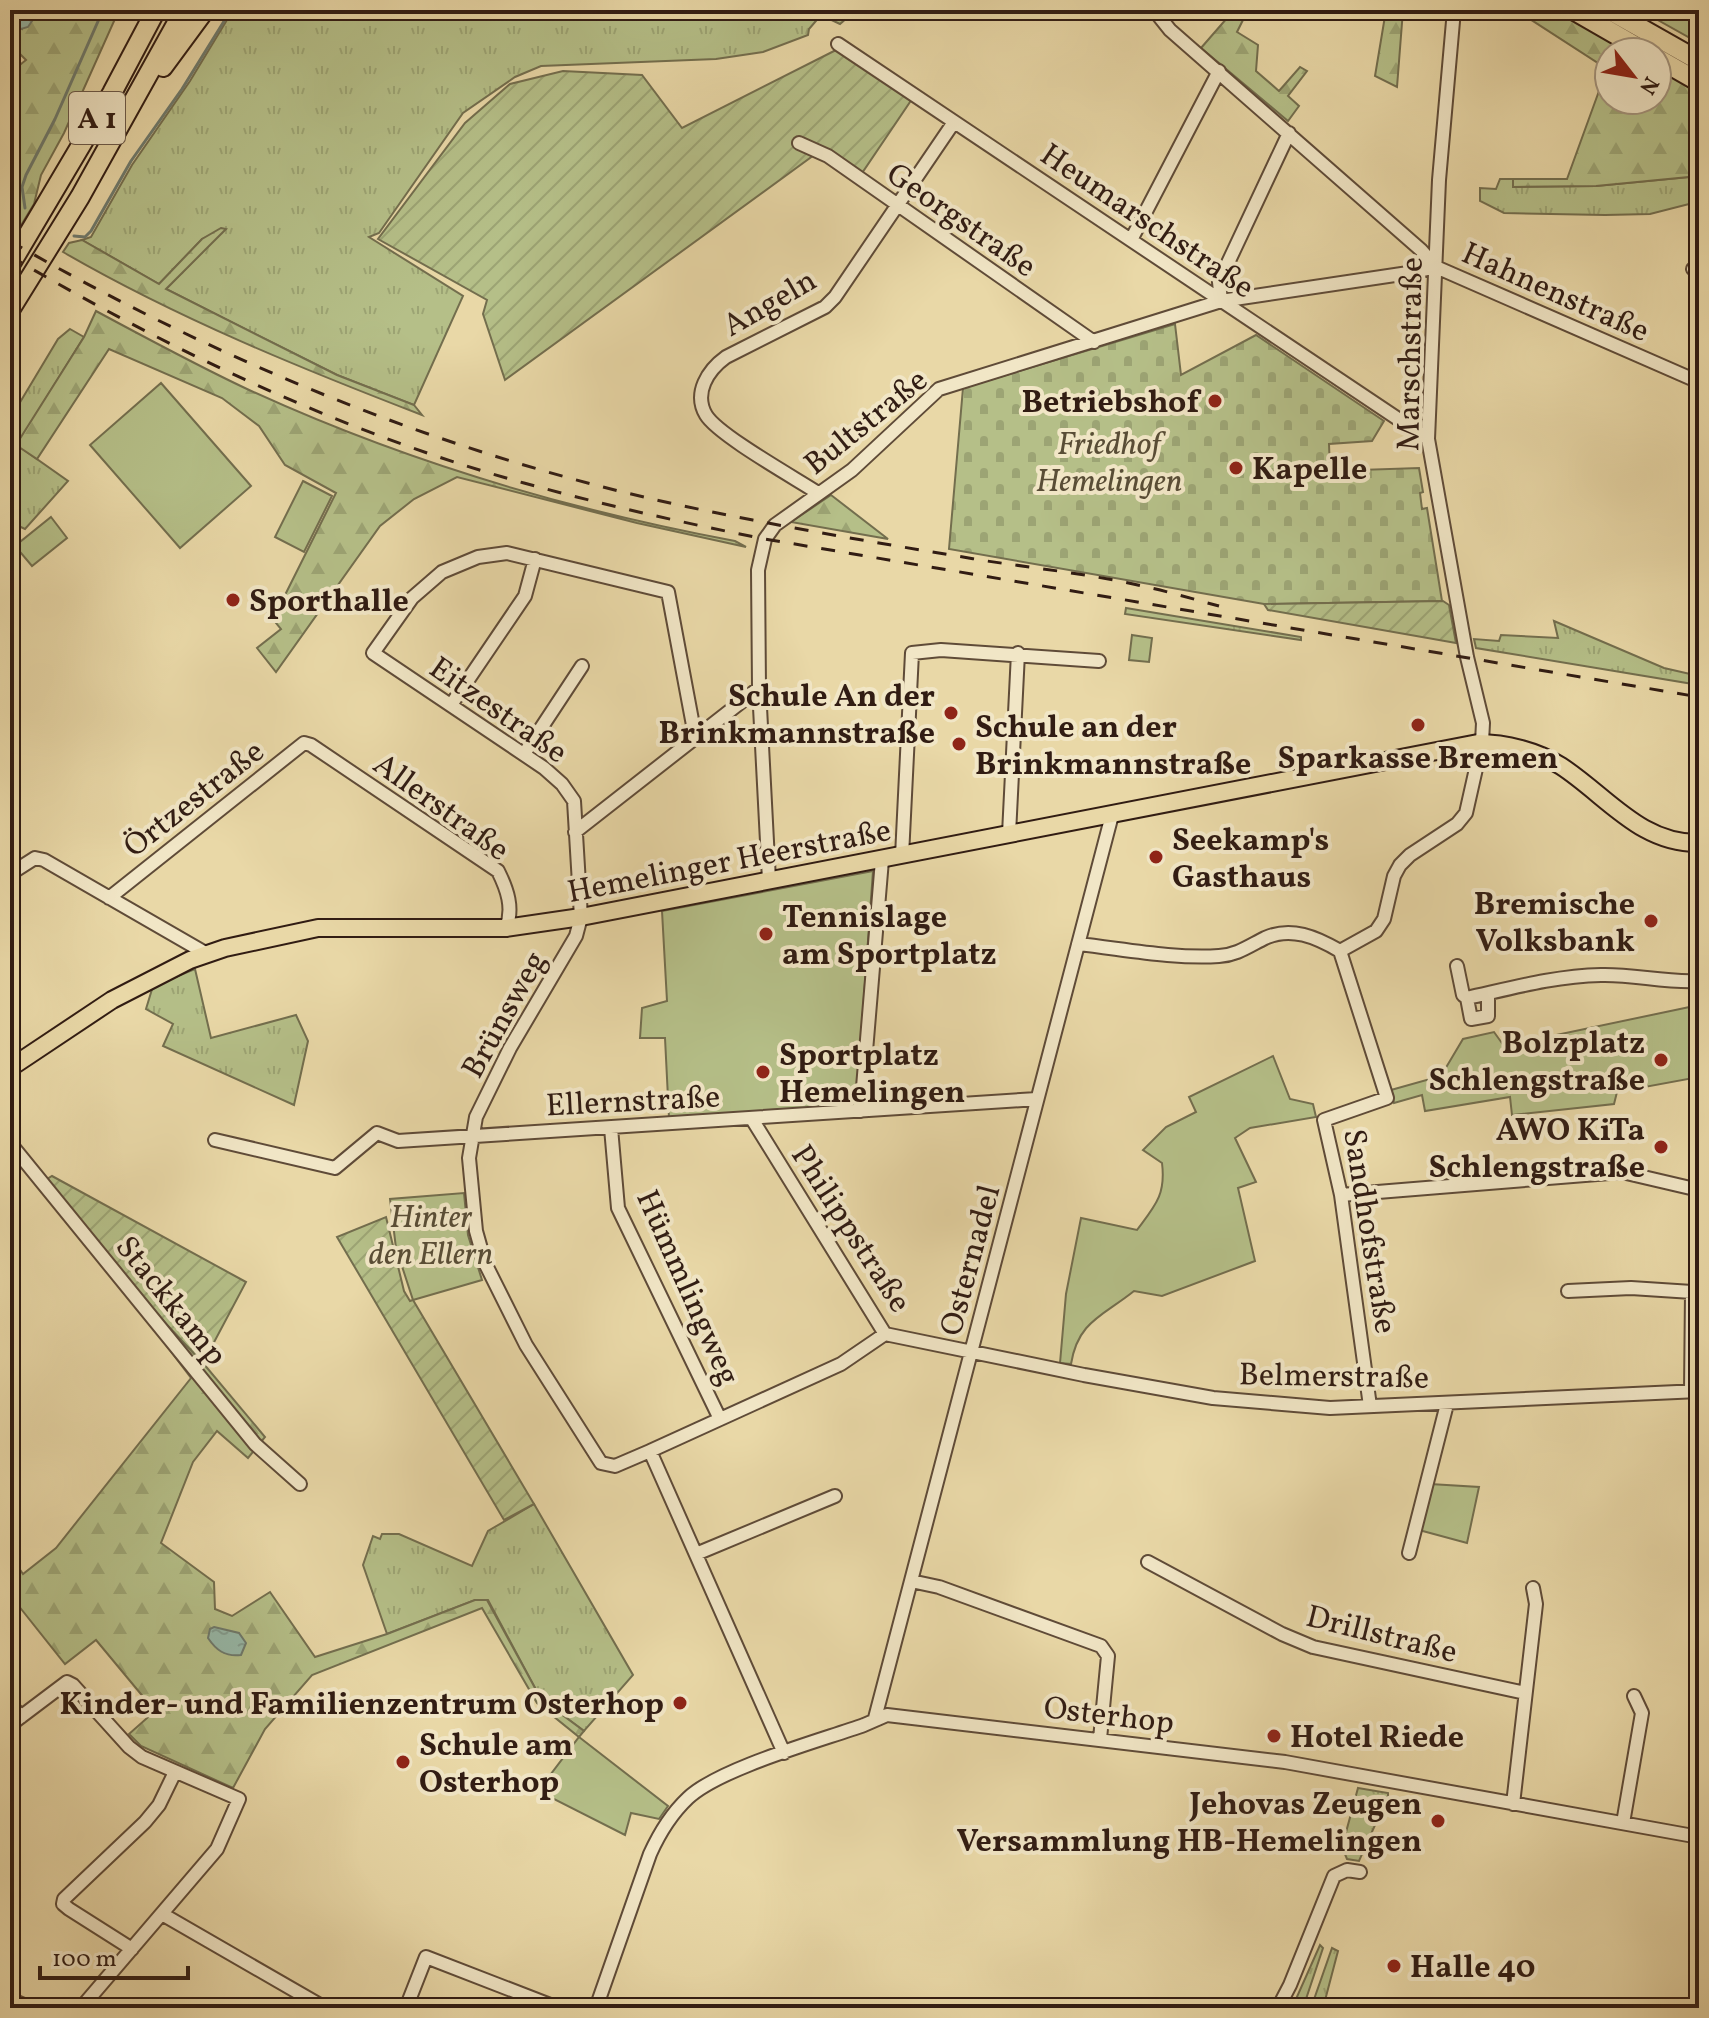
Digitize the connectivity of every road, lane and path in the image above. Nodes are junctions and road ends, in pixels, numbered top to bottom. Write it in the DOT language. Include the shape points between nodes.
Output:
graph roads {
  1 [pos="145,10"];
  2 [pos="156,10"];
  3 [pos="184,10"];
  4 [pos="205,10"];
  5 [pos="1154,10"];
  6 [pos="1454,10"];
  7 [pos="1573,10"];
  8 [pos="1609,10"];
  9 [pos="1626,10"];
  10 [pos="1618,36"];
  11 [pos="838,44"];
  12 [pos="1699,51"];
  13 [pos="134,52"];
  14 [pos="1699,61"];
  15 [pos="1673,68"];
  16 [pos="1219,71"];
  17 [pos="1694,81"];
  18 [pos="136,100"];
  19 [pos="954,122"];
  20 [pos="1289,133"];
  21 [pos="799,143"];
  22 [pos="898,207"];
  23 [pos="1131,240"];
  24 [pos="10,265"];
  25 [pos="1436,267"];
  26 [pos="1221,301"];
  27 [pos="10,310"];
  28 [pos="1094,342"];
  29 [pos="1699,382"];
  30 [pos="1428,439"];
  31 [pos="818,493"];
  32 [pos="535,559"];
  33 [pos="1018,653"];
  34 [pos="1099,661"];
  35 [pos="582,666"];
  36 [pos="759,688"];
  37 [pos="451,705"];
  38 [pos="695,736"];
  39 [pos="1482,742"];
  40 [pos="311,745"];
  41 [pos="524,754"];
  42 [pos="1112,815"];
  43 [pos="575,832"];
  44 [pos="1009,834"];
  45 [pos="1699,844"];
  46 [pos="902,856"];
  47 [pos="882,860"];
  48 [pos="10,874"];
  49 [pos="769,880"];
  50 [pos="109,898"];
  51 [pos="581,917"];
  52 [pos="506,928"];
  53 [pos="1078,944"];
  54 [pos="1340,951"];
  55 [pos="207,954"];
  56 [pos="1457,966"];
  57 [pos="1699,981"];
  58 [pos="1488,994"];
  59 [pos="1467,998"];
  60 [pos="10,1068"];
  61 [pos="1037,1099"];
  62 [pos="861,1111"];
  63 [pos="752,1119"];
  64 [pos="611,1128"];
  65 [pos="471,1136"];
  66 [pos="215,1140"];
  67 [pos="10,1143"];
  68 [pos="1699,1190"];
  69 [pos="1341,1195"];
  70 [pos="1568,1291"];
  71 [pos="885,1334"];
  72 [pos="971,1353"];
  73 [pos="1695,1391"];
  74 [pos="1447,1404"];
  75 [pos="1370,1406"];
  76 [pos="720,1419"];
  77 [pos="650,1451"];
  78 [pos="300,1484"];
  79 [pos="835,1496"];
  80 [pos="1409,1553"];
  81 [pos="696,1554"];
  82 [pos="1148,1562"];
  83 [pos="911,1581"];
  84 [pos="1533,1588"];
  85 [pos="1525,1693"];
  86 [pos="1634,1696"];
  87 [pos="10,1704"];
  88 [pos="21,1717"];
  89 [pos="875,1718"];
  90 [pos="10,1725"];
  91 [pos="1100,1739"];
  92 [pos="784,1753"];
  93 [pos="175,1772"];
  94 [pos="1513,1804"];
  95 [pos="1623,1823"];
  96 [pos="1699,1837"];
  97 [pos="1360,1872"];
  98 [pos="162,1914"];
  99 [pos="132,1949"];
  100 [pos="10,1999"];
  101 [pos="31,2008"];
  102 [pos="81,2008"];
  103 [pos="325,2008"];
  104 [pos="406,2008"];
  105 [pos="558,2008"];
  106 [pos="596,2008"];
  107 [pos="1278,2008"];
  1 -- 13 [label="highway"];
  2 -- 13 [label="highway, A 1"];
  3 -- 18 [label="highway, A 1"];
  4 -- 18 [label="highway"];
  5 -- 16 [label="street"];
  6 -- 25 [label="street, Marschstraße"];
  7 -- 10 [label="highway"];
  8 -- 14 [label="highway"];
  9 -- 12 [label="highway"];
  11 -- 19 [label="street, Heumarschstraße"];
  13 -- 24 [label="highway, A 1"];
  15 -- 17 [label="highway"];
  16 -- 20 [label="street"];
  16 -- 23 [label="street"];
  18 -- 27 [label="highway, A 1"];
  19 -- 22 [label="street, Angeln"];
  19 -- 23 [label="street, Heumarschstraße"];
  20 -- 25 [label="street"];
  20 -- 26 [label="street" via="1219,282"];
  21 -- 22 [label="street, Georgstraße" via="828,156"];
  22 -- 28 [label="street, Georgstraße"];
  22 -- 31 [label="street, Angeln" via="835,297 726,357 713,366 702,389 702,406 713,422"];
  23 -- 26 [label="street, Heumarschstraße"];
  25 -- 26 [label="street, Bultstraße"];
  25 -- 29 [label="street, Hahnenstraße"];
  25 -- 30 [label="street, Marschstraße"];
  26 -- 28 [label="street, Bultstraße"];
  26 -- 30 [label="street, Heumarschstraße"];
  28 -- 31 [label="street, Bultstraße" via="939,389 852,470"];
  30 -- 39 [label="street, Marschstraße" via="1483,723"];
  31 -- 36 [label="street, Bultstraße" via="786,514 765,539 758,570"];
  32 -- 37 [label="street" via="525,596"];
  32 -- 37 [label="street, Eitzestraße" via="507,553 478,557 442,572 412,598 373,653"];
  32 -- 38 [label="street" via="668,592"];
  33 -- 34 [label="street"];
  33 -- 44 [label="street"];
  33 -- 46 [label="street" via="912,653"];
  35 -- 41 [label="street"];
  36 -- 38 [label="street"];
  36 -- 49 [label="street, Bultstraße"];
  37 -- 41 [label="street, Eitzestraße"];
  38 -- 43 [label="street"];
  39 -- 42 [label="main road, Hemelinger Heerstraße"];
  39 -- 45 [label="main road" via="1551,761 1637,827 1678,844"];
  39 -- 54 [label="street" via="1466,813 1400,865 1376,931"];
  40 -- 50 [label="street, Örtzestraße" via="304,743"];
  40 -- 52 [label="street, Allerstraße" via="498,871 507,889"];
  41 -- 43 [label="street, Eitzestraße" via="562,784 574,801"];
  42 -- 44 [label="main road, Hemelinger Heerstraße"];
  42 -- 53 [label="street, Osternadel"];
  43 -- 51 [label="street, Eitzestraße"];
  44 -- 46 [label="main road, Hemelinger Heerstraße"];
  46 -- 47 [label="main road, Hemelinger Heerstraße"];
  47 -- 49 [label="main road, Hemelinger Heerstraße"];
  47 -- 62 [label="street"];
  48 -- 50 [label="street" via="35,858"];
  49 -- 51 [label="main road, Hemelinger Heerstraße"];
  50 -- 55 [label="street"];
  51 -- 52 [label="main road, Hemelinger Heerstraße"];
  51 -- 65 [label="street, Brünsweg" via="576,936 510,1048"];
  52 -- 55 [label="main road, Hemelinger Heerstraße" via="318,928"];
  53 -- 54 [label="street" via="1219,956 1282,932 1296,932"];
  53 -- 61 [label="street, Osternadel"];
  54 -- 69 [label="street, Sandhofstraße" via="1387,1098 1324,1120"];
  55 -- 60 [label="main road, Hemelinger Heerstraße" via="112,1000"];
  56 -- 59 [label="street"];
  57 -- 58 [label="street" via="1600,975 1555,978"];
  58 -- 59 [label="street"];
  58 -- 59 [label="street" via="1488,1016 1471,1019"];
  61 -- 62 [label="street, Ellernstraße"];
  61 -- 72 [label="street, Osternadel"];
  62 -- 63 [label="street, Ellernstraße"];
  63 -- 64 [label="street, Ellernstraße"];
  63 -- 71 [label="street, Philippstraße"];
  64 -- 65 [label="street, Ellernstraße"];
  64 -- 76 [label="street, Hümmlingweg" via="618,1208"];
  65 -- 66 [label="street, Ellernstraße" via="398,1141 375,1128 335,1168"];
  65 -- 77 [label="street" via="476,1231 485,1263 526,1345 601,1463 615,1466"];
  67 -- 78 [label="street, Stackkamp" via="255,1444"];
  68 -- 69 [label="street" via="1622,1172"];
  69 -- 75 [label="street, Sandhofstraße"];
  70 -- 73 [label="street" via="1692,1292"];
  71 -- 72 [label="street, Philippstraße"];
  71 -- 76 [label="street" via="841,1364"];
  72 -- 75 [label="street, Belmerstraße" via="1213,1398 1330,1408"];
  72 -- 83 [label="street, Osternadel"];
  73 -- 74 [label="street, Belmerstraße"];
  74 -- 75 [label="street, Belmerstraße"];
  74 -- 80 [label="street"];
  76 -- 77 [label="street"];
  77 -- 81 [label="street"];
  79 -- 81 [label="street"];
  81 -- 92 [label="street"];
  82 -- 85 [label="street, Drillstraße" via="1313,1647"];
  83 -- 89 [label="street, Osternadel"];
  83 -- 91 [label="street" via="1101,1646 1108,1656"];
  84 -- 85 [label="street" via="1536,1604"];
  85 -- 94 [label="street"];
  86 -- 95 [label="street" via="1642,1713"];
  87 -- 88 [label="street"];
  88 -- 90 [label="street"];
  88 -- 93 [label="street" via="67,1682 129,1747"];
  89 -- 91 [label="street, Osterhop" via="887,1715"];
  89 -- 92 [label="street, Osterhop"];
  91 -- 94 [label="street, Osterhop" via="1285,1762"];
  92 -- 106 [label="street, Osterhop" via="720,1777 689,1797 660,1833"];
  93 -- 98 [label="street" via="239,1799 217,1849"];
  93 -- 99 [label="street" via="145,1822 64,1899 69,1909"];
  94 -- 95 [label="street, Osterhop"];
  95 -- 96 [label="street, Osterhop"];
  97 -- 107 [label="street" via="1334,1876"];
  98 -- 99 [label="street"];
  98 -- 103 [label="street"];
  99 -- 102 [label="street"];
  100 -- 101 [label="street"];
  104 -- 105 [label="street" via="426,1957"];
}
